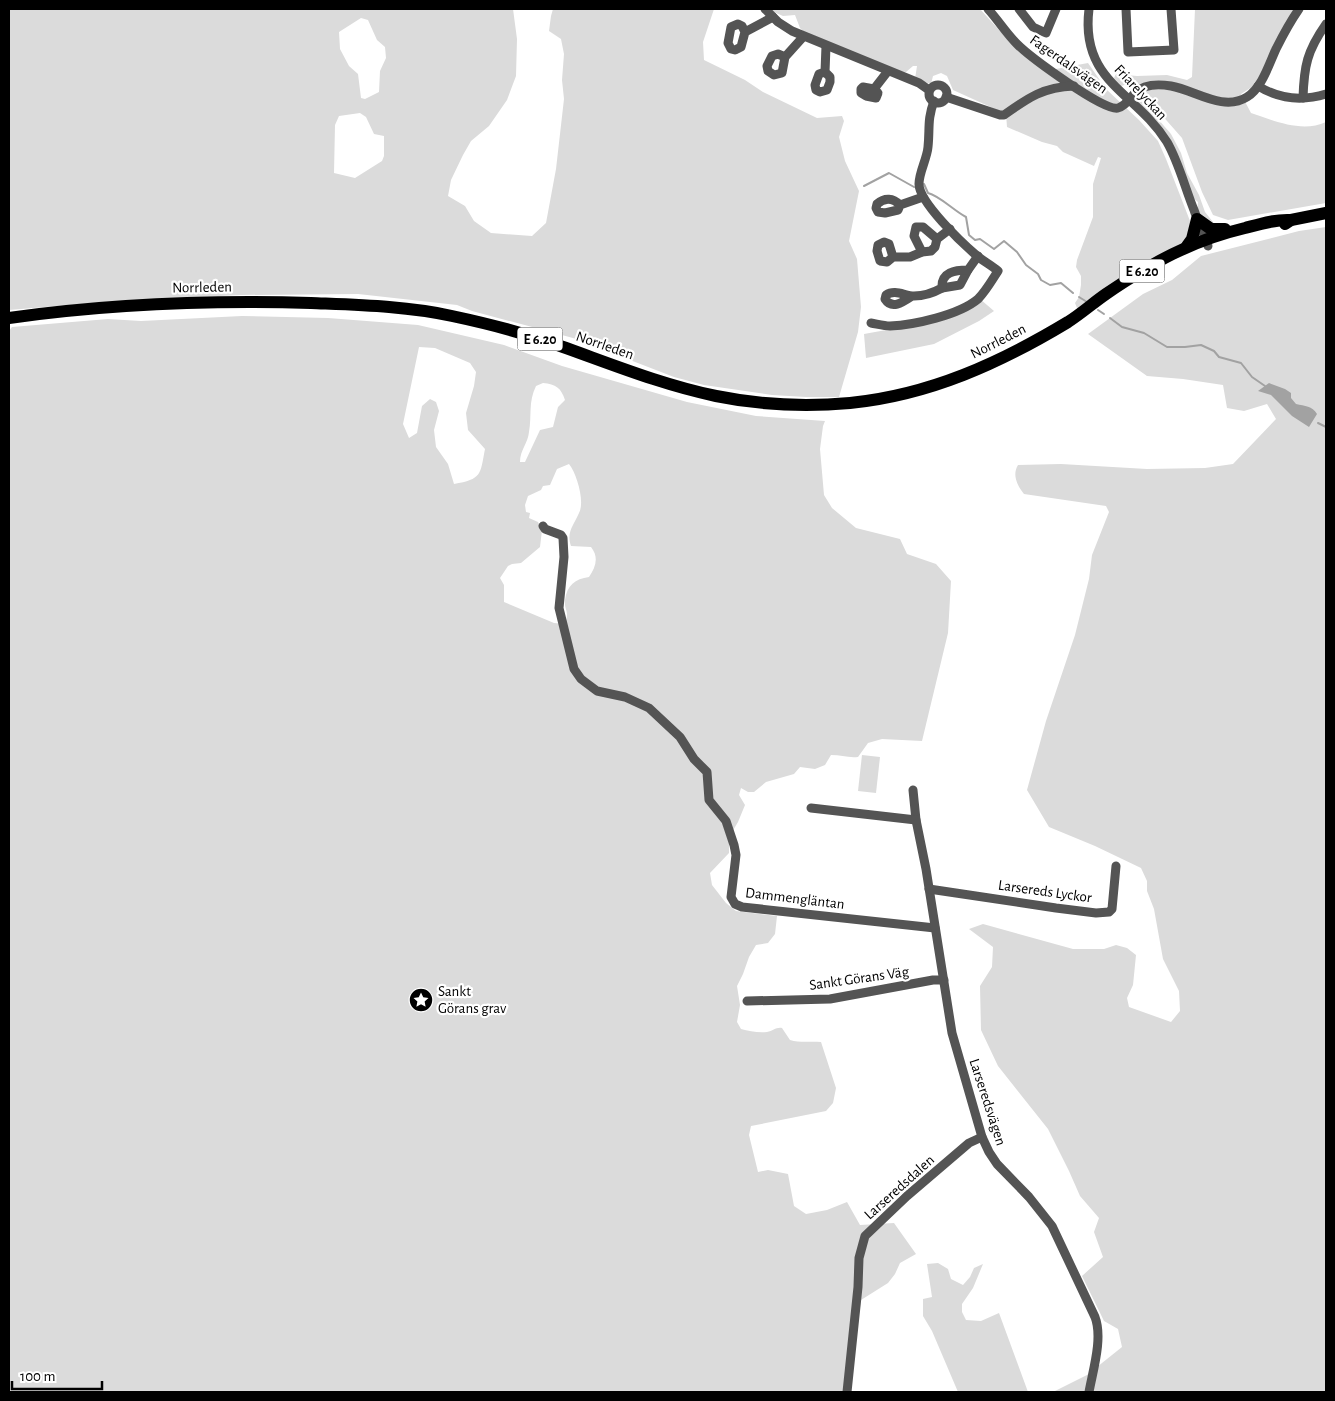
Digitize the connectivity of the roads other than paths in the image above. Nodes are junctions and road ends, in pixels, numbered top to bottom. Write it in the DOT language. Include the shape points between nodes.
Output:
graph roads {
  1 [pos="766,9"];
  2 [pos="988,9"];
  3 [pos="1019,9"];
  4 [pos="1056,9"];
  5 [pos="1089,9"];
  6 [pos="1126,9"];
  7 [pos="1171,9"];
  8 [pos="1298,9"];
  9 [pos="773,17"];
  10 [pos="1326,24"];
  11 [pos="745,32"];
  12 [pos="803,37"];
  13 [pos="826,46"];
  14 [pos="784,57"];
  15 [pos="888,71"];
  16 [pos="825,72"];
  17 [pos="1074,86"];
  18 [pos="1258,86"];
  19 [pos="874,89"];
  20 [pos="930,90"];
  21 [pos="1326,94"];
  22 [pos="946,97"];
  23 [pos="1303,98"];
  24 [pos="1129,100"];
  25 [pos="934,101"];
  26 [pos="922,197"];
  27 [pos="900,205"];
  28 [pos="1326,214"];
  29 [pos="1197,219"];
  30 [pos="1291,220"];
  31 [pos="1245,228"];
  32 [pos="950,229"];
  33 [pos="937,240"];
  34 [pos="1207,242"];
  35 [pos="1187,246"];
  36 [pos="922,252"];
  37 [pos="978,256"];
  38 [pos="893,257"];
  39 [pos="968,270"];
  40 [pos="942,288"];
  41 [pos="912,296"];
  42 [pos="1083,312"];
  43 [pos="9,318"];
  44 [pos="871,323"];
  45 [pos="543,526"];
  46 [pos="913,790"];
  47 [pos="811,808"];
  48 [pos="916,820"];
  49 [pos="1116,866"];
  50 [pos="929,889"];
  51 [pos="935,928"];
  52 [pos="944,980"];
  53 [pos="747,1001"];
  54 [pos="982,1137"];
  55 [pos="846,1392"];
  56 [pos="1089,1392"];
  1 -- 9 [label="street"];
  2 -- 17 [label="street, Fagerdalsvägen" via="1018,45"];
  3 -- 4 [label="street" via="1033,27 1046,33"];
  5 -- 24 [label="street, Friarelyckan" via="1089,35 1094,56 1105,75"];
  6 -- 7 [label="street" via="1128,52 1174,50"];
  8 -- 18 [label="street, Fagerdalsvägen"];
  9 -- 11 [label="street"];
  9 -- 12 [label="street"];
  10 -- 23 [label="street" via="1308,55"];
  12 -- 13 [label="street"];
  12 -- 14 [label="street"];
  13 -- 15 [label="street"];
  13 -- 16 [label="street"];
  15 -- 19 [label="street"];
  15 -- 20 [label="street"];
  17 -- 22 [label="street" via="1049,88 1004,115"];
  17 -- 24 [label="street, Fagerdalsvägen" via="1109,108 1120,108"];
  18 -- 23 [label="street" via="1271,93"];
  18 -- 24 [label="street, Fagerdalsvägen" via="1248,97 1233,102 1217,101 1163,85 1141,89"];
  20 -- 22 [label="street" via="941,85"];
  20 -- 25 [label="street" via="929,97"];
  21 -- 23 [label="street"];
  22 -- 25 [label="street" via="941,102"];
  24 -- 29 [label="street, Friarelyckan" via="1168,143"];
  25 -- 26 [label="street" via="928,117 928,148 919,181"];
  26 -- 27 [label="street"];
  26 -- 32 [label="street"];
  28 -- 30 [label="highway, Norrleden / E 6.20"];
  29 -- 31 [label="highway" via="1217,230"];
  29 -- 34 [label="street, Friarelyckan"];
  29 -- 35 [label="highway"];
  30 -- 31 [label="highway, Norrleden / E 6.20"];
  30 -- 34 [label="highway, Norrleden / E 6.20"];
  31 -- 34 [label="highway, Norrleden / E 6.20"];
  32 -- 33 [label="street"];
  32 -- 37 [label="street"];
  33 -- 36 [label="street" via="931,251"];
  33 -- 36 [label="street" via="923,227 916,227 914,236"];
  34 -- 35 [label="highway, Norrleden / E 6.20"];
  34 -- 42 [label="highway, Norrleden / E 6.20"];
  35 -- 42 [label="highway, Norrleden / E 6.20" via="1150,266"];
  36 -- 38 [label="street" via="910,257"];
  37 -- 39 [label="street"];
  37 -- 44 [label="street" via="998,271 969,305 907,324 888,326"];
  39 -- 40 [label="street" via="961,284"];
  39 -- 40 [label="street" via="946,275"];
  40 -- 41 [label="street" via="928,295"];
  42 -- 43 [label="highway, Norrleden / E 6.20" via="1002,359 956,378 888,397 814,405 757,402 706,394 516,331 416,311 337,304 202,303 112,307"];
  45 -- 51 [label="street, Dammengläntan" via="563,538 559,608 574,669 597,691 625,697 649,708 680,737 694,759 708,772 709,800 726,821 734,845 736,855 731,897 735,904"];
  46 -- 48 [label="street, Larseredsvägen"];
  47 -- 48 [label="street"];
  48 -- 50 [label="street, Larseredsvägen"];
  49 -- 50 [label="street, Larsereds Lyckor" via="1112,909 1109,912 1096,913"];
  50 -- 51 [label="street, Larseredsvägen"];
  51 -- 52 [label="street, Larseredsvägen"];
  52 -- 53 [label="street, Sankt Görans Väg" via="830,999"];
  52 -- 54 [label="street, Larseredsvägen" via="952,1032"];
  54 -- 55 [label="street, Larseredsdalen" via="969,1143 864,1236"];
  54 -- 56 [label="street, Larseredsvägen" via="997,1164 1052,1226 1096,1317 1098,1337"];
}
